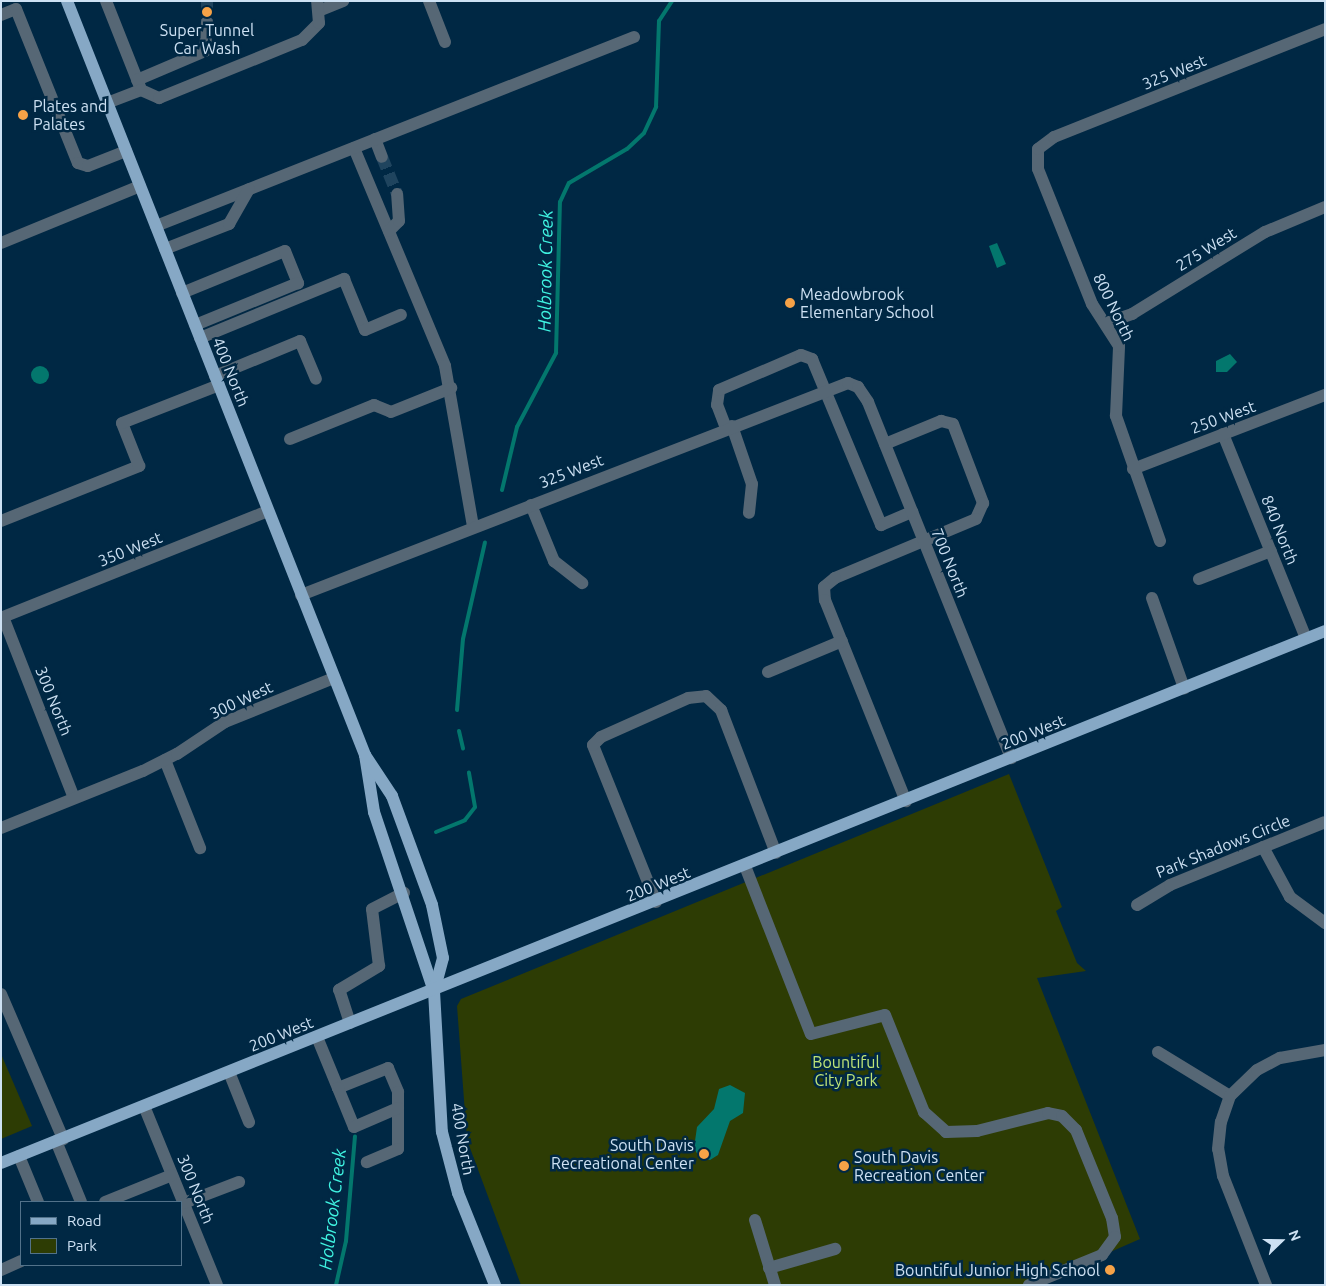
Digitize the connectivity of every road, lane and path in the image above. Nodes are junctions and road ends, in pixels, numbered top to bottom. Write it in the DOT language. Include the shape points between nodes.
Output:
graph roads {
  1 [pos="67,1"];
  2 [pos="106,1"];
  3 [pos="343,1"];
  4 [pos="429,1"];
  5 [pos="319,6"];
  6 [pos="1,14"];
  7 [pos="207,22"];
  8 [pos="1325,29"];
  9 [pos="634,36"];
  10 [pos="446,42"];
  11 [pos="139,85"];
  12 [pos="107,103"];
  13 [pos="375,139"];
  14 [pos="354,148"];
  15 [pos="1038,149"];
  16 [pos="126,151"];
  17 [pos="382,157"];
  18 [pos="140,186"];
  19 [pos="249,189"];
  20 [pos="397,194"];
  21 [pos="1323,211"];
  22 [pos="156,226"];
  23 [pos="389,231"];
  24 [pos="1,244"];
  25 [pos="165,249"];
  26 [pos="182,293"];
  27 [pos="401,315"];
  28 [pos="1106,323"];
  29 [pos="195,325"];
  30 [pos="200,338"];
  31 [pos="217,380"];
  32 [pos="316,380"];
  33 [pos="853,385"];
  34 [pos="451,388"];
  35 [pos="826,389"];
  36 [pos="1325,395"];
  37 [pos="729,427"];
  38 [pos="1223,434"];
  39 [pos="290,439"];
  40 [pos="885,444"];
  41 [pos="1133,469"];
  42 [pos="530,505"];
  43 [pos="268,511"];
  44 [pos="912,512"];
  45 [pos="749,514"];
  46 [pos="1,521"];
  47 [pos="473,527"];
  48 [pos="923,540"];
  49 [pos="1160,541"];
  50 [pos="1270,551"];
  51 [pos="1199,579"];
  52 [pos="582,584"];
  53 [pos="302,594"];
  54 [pos="1152,598"];
  55 [pos="3,617"];
  56 [pos="1325,631"];
  57 [pos="1306,638"];
  58 [pos="842,641"];
  59 [pos="768,672"];
  60 [pos="334,678"];
  61 [pos="1184,688"];
  62 [pos="365,756"];
  63 [pos="1011,758"];
  64 [pos="165,760"];
  65 [pos="74,798"];
  66 [pos="906,801"];
  67 [pos="1325,822"];
  68 [pos="1,828"];
  69 [pos="1262,847"];
  70 [pos="200,848"];
  71 [pos="776,853"];
  72 [pos="745,866"];
  73 [pos="404,893"];
  74 [pos="656,902"];
  75 [pos="1138,904"];
  76 [pos="1325,923"];
  77 [pos="434,991"];
  78 [pos="1,994"];
  79 [pos="350,1023"];
  80 [pos="317,1037"];
  81 [pos="1325,1050"];
  82 [pos="1158,1052"];
  83 [pos="229,1072"];
  84 [pos="338,1088"];
  85 [pos="1230,1096"];
  86 [pos="144,1106"];
  87 [pos="398,1108"];
  88 [pos="249,1122"];
  89 [pos="60,1140"];
  90 [pos="19,1156"];
  91 [pos="367,1162"];
  92 [pos="1,1163"];
  93 [pos="172,1175"];
  94 [pos="239,1182"];
  95 [pos="38,1201"];
  96 [pos="81,1201"];
  97 [pos="107,1201"];
  98 [pos="184,1203"];
  99 [pos="755,1220"];
  100 [pos="835,1249"];
  101 [pos="20,1261"];
  102 [pos="769,1268"];
  103 [pos="1,1270"];
  104 [pos="217,1285"];
  105 [pos="495,1285"];
  106 [pos="775,1285"];
  107 [pos="1029,1285"];
  108 [pos="1266,1285"];
  1 -- 12 [label="main road, 400 North"];
  2 -- 11 [label="street"];
  3 -- 5 [label="street"];
  4 -- 10 [label="street"];
  5 -- 11 [label="street" via="317,28 302,40 160,98"];
  6 -- 16 [label="street" via="16,9 78,162 88,166"];
  7 -- 11 [label="street" via="205,51"];
  8 -- 15 [label="street, 325 West" via="1054,137"];
  9 -- 13 [label="street"];
  11 -- 12 [label="street"];
  12 -- 16 [label="main road, 400 North"];
  13 -- 14 [label="street"];
  13 -- 17 [label="street"];
  14 -- 19 [label="street"];
  14 -- 23 [label="street"];
  15 -- 28 [label="street, 800 North" via="1038,169 1092,304"];
  16 -- 18 [label="main road, 400 North"];
  18 -- 22 [label="main road, 400 North"];
  18 -- 24 [label="street"];
  19 -- 22 [label="street"];
  19 -- 25 [label="street" via="229,224"];
  20 -- 23 [label="street" via="399,221"];
  21 -- 28 [label="street, 275 West" via="1265,232 1132,314"];
  22 -- 25 [label="main road, 400 North"];
  23 -- 34 [label="street"];
  25 -- 26 [label="main road, 400 North"];
  26 -- 29 [label="main road, 400 North"];
  26 -- 29 [label="street" via="285,251 298,283"];
  27 -- 30 [label="street" via="365,330 344,279"];
  28 -- 41 [label="street, 800 North" via="1119,346 1115,407"];
  29 -- 30 [label="main road, 400 North"];
  30 -- 31 [label="main road, 400 North"];
  31 -- 32 [label="street" via="300,341"];
  31 -- 43 [label="main road, 400 North"];
  31 -- 46 [label="street" via="122,423 139,466"];
  33 -- 35 [label="street, 325 West"];
  33 -- 40 [label="street, 700 North" via="865,396"];
  34 -- 39 [label="street" via="391,412 374,405"];
  34 -- 47 [label="street"];
  35 -- 37 [label="street, 325 West"];
  35 -- 37 [label="street" via="812,358 802,355 719,390 717,405"];
  35 -- 44 [label="street" via="881,525"];
  36 -- 38 [label="street, 250 West"];
  37 -- 42 [label="street, 325 West"];
  37 -- 45 [label="street" via="752,484"];
  38 -- 41 [label="street, 250 West"];
  38 -- 50 [label="street, 840 North"];
  40 -- 44 [label="street, 700 North"];
  40 -- 48 [label="street" via="941,421 953,424 983,503 976,519"];
  41 -- 49 [label="street, 800 North"];
  42 -- 47 [label="street, 325 West"];
  42 -- 52 [label="street" via="554,561"];
  43 -- 53 [label="main road, 400 North"];
  43 -- 55 [label="street, 350 West"];
  44 -- 48 [label="street, 700 North"];
  47 -- 53 [label="street, 325 West"];
  48 -- 58 [label="street" via="834,578 824,587"];
  48 -- 63 [label="street, 700 North"];
  50 -- 51 [label="street"];
  50 -- 57 [label="street, 840 North"];
  53 -- 60 [label="main road, 400 North"];
  54 -- 61 [label="street"];
  55 -- 65 [label="street, 300 North"];
  56 -- 57 [label="main road, 200 West"];
  57 -- 61 [label="main road, 200 West"];
  58 -- 59 [label="street"];
  58 -- 66 [label="street"];
  60 -- 62 [label="main road, 400 North"];
  60 -- 64 [label="street, 300 West" via="225,722"];
  61 -- 63 [label="main road, 200 West"];
  62 -- 73 [label="main road, 400 North" via="374,812"];
  62 -- 77 [label="main road, 400 North" via="387,785 432,905 443,962"];
  63 -- 66 [label="main road, 200 West"];
  64 -- 65 [label="street, 300 West"];
  64 -- 70 [label="street"];
  65 -- 68 [label="street, 300 West"];
  66 -- 71 [label="main road, 200 West"];
  67 -- 69 [label="street, Park Shadows Circle"];
  69 -- 75 [label="street, Park Shadows Circle" via="1156,891"];
  69 -- 76 [label="street" via="1290,897"];
  71 -- 72 [label="main road, 200 West"];
  71 -- 74 [label="street" via="721,710 706,696 682,700 602,737 593,745"];
  72 -- 74 [label="main road, 200 West"];
  72 -- 107 [label="street" via="811,1034 885,1015 924,1112 946,1132 978,1131 1048,1113 1062,1116 1076,1130 1112,1218 1114,1237 1102,1255"];
  73 -- 77 [label="main road, 400 North"];
  73 -- 79 [label="street" via="372,909 379,966 340,990"];
  74 -- 77 [label="main road, 200 West"];
  77 -- 79 [label="main road, 200 West"];
  77 -- 105 [label="main road, 400 North" via="445,1149"];
  78 -- 89 [label="street"];
  79 -- 80 [label="main road, 200 West"];
  80 -- 83 [label="main road, 200 West"];
  80 -- 84 [label="street"];
  81 -- 85 [label="street" via="1268,1063"];
  82 -- 85 [label="street"];
  83 -- 86 [label="main road, 200 West"];
  83 -- 88 [label="street"];
  84 -- 87 [label="street" via="354,1127"];
  84 -- 87 [label="street" via="388,1068 398,1092"];
  85 -- 108 [label="street" via="1218,1135 1220,1162"];
  86 -- 89 [label="main road, 200 West"];
  86 -- 93 [label="street, 300 North"];
  87 -- 91 [label="street" via="398,1149"];
  89 -- 90 [label="main road, 200 West"];
  89 -- 96 [label="street"];
  90 -- 92 [label="main road, 200 West"];
  90 -- 95 [label="street"];
  93 -- 97 [label="street"];
  93 -- 98 [label="street, 300 North"];
  94 -- 98 [label="street"];
  98 -- 104 [label="street, 300 North"];
  99 -- 102 [label="street"];
  100 -- 102 [label="street"];
  101 -- 103 [label="street"];
  102 -- 106 [label="street"];
}
